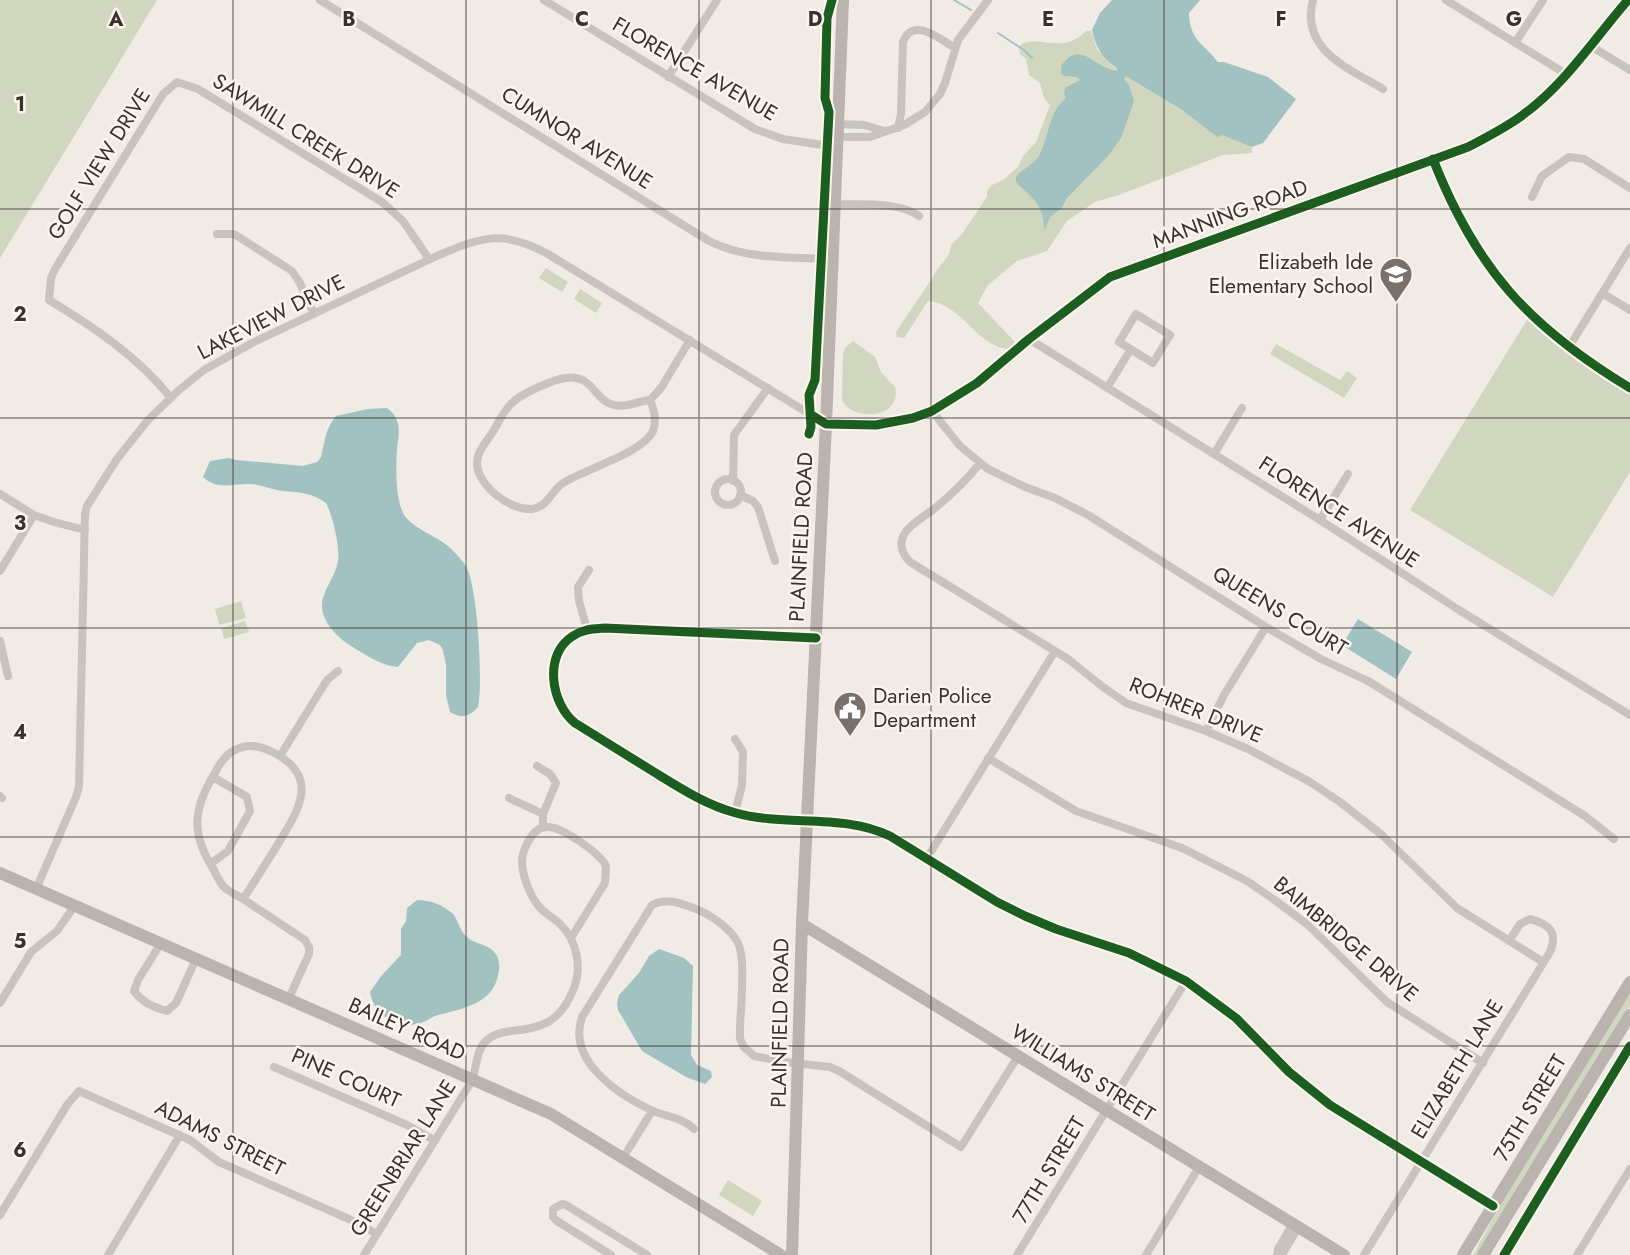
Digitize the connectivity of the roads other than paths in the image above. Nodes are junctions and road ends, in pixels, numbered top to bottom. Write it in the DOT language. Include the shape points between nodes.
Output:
graph roads {
  1 [pos="320,0"];
  2 [pos="544,0"];
  3 [pos="717,0"];
  4 [pos="843,0"];
  5 [pos="988,0"];
  6 [pos="1313,0"];
  7 [pos="1446,0"];
  8 [pos="1543,0"];
  9 [pos="1628,0"];
  10 [pos="1515,43"];
  11 [pos="1589,45"];
  12 [pos="955,48"];
  13 [pos="1630,70"];
  14 [pos="1566,74"];
  15 [pos="668,77"];
  16 [pos="177,82"];
  17 [pos="1383,89"];
  18 [pos="837,124"];
  19 [pos="898,128"];
  20 [pos="884,131"];
  21 [pos="836,142"];
  22 [pos="1433,159"];
  23 [pos="1630,188"];
  24 [pos="1532,197"];
  25 [pos="834,204"];
  26 [pos="919,216"];
  27 [pos="218,234"];
  28 [pos="1630,248"];
  29 [pos="429,259"];
  30 [pos="831,259"];
  31 [pos="1602,293"];
  32 [pos="1630,310"];
  33 [pos="315,314"];
  34 [pos="1029,339"];
  35 [pos="690,340"];
  36 [pos="1569,347"];
  37 [pos="1131,349"];
  38 [pos="768,388"];
  39 [pos="1107,388"];
  40 [pos="1630,388"];
  41 [pos="171,398"];
  42 [pos="650,400"];
  43 [pos="1242,408"];
  44 [pos="932,411"];
  45 [pos="826,424"];
  46 [pos="1214,454"];
  47 [pos="980,463"];
  48 [pos="1348,474"];
  49 [pos="733,481"];
  50 [pos="0,494"];
  51 [pos="740,495"];
  52 [pos="34,515"];
  53 [pos="1320,520"];
  54 [pos="85,530"];
  55 [pos="775,561"];
  56 [pos="589,570"];
  57 [pos="0,571"];
  58 [pos="1266,627"];
  59 [pos="587,629"];
  60 [pos="816,638"];
  61 [pos="0,641"];
  62 [pos="1055,651"];
  63 [pos="338,671"];
  64 [pos="8,676"];
  65 [pos="1630,715"];
  66 [pos="1206,731"];
  67 [pos="735,739"];
  68 [pos="280,756"];
  69 [pos="988,758"];
  70 [pos="537,766"];
  71 [pos="213,777"];
  72 [pos="509,798"];
  73 [pos="735,813"];
  74 [pos="543,814"];
  75 [pos="807,822"];
  76 [pos="543,827"];
  77 [pos="1614,839"];
  78 [pos="927,858"];
  79 [pos="210,864"];
  80 [pos="0,873"];
  81 [pos="36,889"];
  82 [pos="243,899"];
  83 [pos="75,905"];
  84 [pos="802,924"];
  85 [pos="571,938"];
  86 [pos="1509,941"];
  87 [pos="161,943"];
  88 [pos="196,959"];
  89 [pos="1543,962"];
  90 [pos="1186,981"];
  91 [pos="1630,982"];
  92 [pos="289,998"];
  93 [pos="0,1003"];
  94 [pos="1630,1015"];
  95 [pos="1018,1056"];
  96 [pos="799,1063"];
  97 [pos="1482,1063"];
  98 [pos="274,1067"];
  99 [pos="473,1079"];
  100 [pos="1106,1110"];
  101 [pos="652,1111"];
  102 [pos="694,1129"];
  103 [pos="180,1135"];
  104 [pos="434,1140"];
  105 [pos="623,1158"];
  106 [pos="1421,1162"];
  107 [pos="1199,1167"];
  108 [pos="1630,1169"];
  109 [pos="1493,1206"];
  110 [pos="0,1215"];
  111 [pos="1295,1226"];
  112 [pos="377,1234"];
  113 [pos="108,1255"];
  114 [pos="364,1255"];
  115 [pos="611,1255"];
  116 [pos="647,1255"];
  117 [pos="781,1255"];
  118 [pos="792,1255"];
  119 [pos="1017,1255"];
  120 [pos="1146,1255"];
  121 [pos="1278,1255"];
  122 [pos="1344,1255"];
  123 [pos="1364,1255"];
  124 [pos="1462,1255"];
  125 [pos="1483,1255"];
  126 [pos="1577,1255"];
  1 -- 30 [label="street, CUMNOR AVENUE" via="717,245 746,254"];
  2 -- 15 [label="street, FLORENCE AVENUE"];
  3 -- 15 [label="street"];
  4 -- 18 [label="street, PLAINFIELD ROAD"];
  5 -- 12 [label="street, FLORENCE AVENUE"];
  6 -- 17 [label="street" via="1311,25 1320,46 1335,60"];
  7 -- 10 [label="street"];
  8 -- 10 [label="street"];
  9 -- 11 [label="street, MANNING ROAD"];
  10 -- 14 [label="street"];
  11 -- 13 [label="street"];
  11 -- 14 [label="street, MANNING ROAD"];
  12 -- 19 [label="street, FLORENCE AVENUE" via="945,83 933,104 915,120"];
  12 -- 19 [label="street" via="923,30 916,29 907,35 903,42"];
  14 -- 22 [label="street, MANNING ROAD" via="1525,114 1468,147"];
  15 -- 21 [label="street, FLORENCE AVENUE" via="755,129 783,139"];
  16 -- 29 [label="street, SAWMILL CREEK DRIVE" via="198,89 382,202 403,221"];
  16 -- 41 [label="street, GOLF VIEW DRIVE" via="163,94 55,269 49,300 116,344"];
  18 -- 20 [label="street"];
  18 -- 21 [label="street, PLAINFIELD ROAD"];
  19 -- 20 [label="street, FLORENCE AVENUE"];
  20 -- 21 [label="street, FLORENCE AVENUE"];
  21 -- 25 [label="street, PLAINFIELD ROAD"];
  22 -- 34 [label="street, MANNING ROAD" via="1110,277"];
  22 -- 36 [label="street" via="1453,207 1488,266 1516,300"];
  23 -- 24 [label="street" via="1576,156 1561,161 1542,176"];
  25 -- 26 [label="street" via="897,207"];
  25 -- 30 [label="street, PLAINFIELD ROAD"];
  27 -- 33 [label="street" via="234,234 291,271"];
  28 -- 31 [label="street"];
  29 -- 33 [label="street, LAKEVIEW DRIVE"];
  29 -- 35 [label="street, LAKEVIEW DRIVE" via="475,241 514,239 548,254"];
  30 -- 45 [label="street, PLAINFIELD ROAD"];
  31 -- 32 [label="street"];
  31 -- 36 [label="street"];
  33 -- 41 [label="street, LAKEVIEW DRIVE" via="230,354"];
  34 -- 39 [label="street, FLORENCE AVENUE"];
  34 -- 44 [label="street, MANNING ROAD" via="977,383"];
  35 -- 38 [label="street, LAKEVIEW DRIVE"];
  35 -- 42 [label="street"];
  36 -- 40 [label="street"];
  37 -- 37 [label="street" via="1153,363 1170,335 1136,314 1119,342"];
  37 -- 39 [label="street"];
  38 -- 45 [label="street, LAKEVIEW DRIVE"];
  38 -- 49 [label="street" via="734,435"];
  39 -- 46 [label="street, FLORENCE AVENUE"];
  41 -- 54 [label="street, LAKEVIEW DRIVE" via="117,459 87,506"];
  42 -- 42 [label="street" via="655,424 645,441 564,483 539,507 525,508 504,500 479,472 477,459 513,402 563,378 584,381 611,405"];
  43 -- 46 [label="street"];
  44 -- 45 [label="street, MANNING ROAD" via="885,424"];
  44 -- 47 [label="street, QUEENS COURT" via="951,437"];
  45 -- 60 [label="street, PLAINFIELD ROAD"];
  46 -- 53 [label="street, FLORENCE AVENUE"];
  47 -- 58 [label="street, QUEENS COURT" via="1025,488 1088,515"];
  47 -- 62 [label="street, ROHRER DRIVE" via="957,490 906,531 903,553 910,562"];
  48 -- 53 [label="street"];
  49 -- 51 [label="street"];
  49 -- 51 [label="street" via="720,482 716,496 728,505"];
  50 -- 52 [label="street"];
  51 -- 55 [label="street" via="758,507"];
  52 -- 54 [label="street"];
  52 -- 57 [label="street"];
  53 -- 65 [label="street, FLORENCE AVENUE"];
  54 -- 81 [label="street, LAKEVIEW DRIVE" via="79,787"];
  56 -- 59 [label="street" via="578,587"];
  58 -- 66 [label="street"];
  58 -- 77 [label="street, QUEENS COURT" via="1321,660 1368,681 1585,816"];
  59 -- 60 [label="street"];
  59 -- 73 [label="street" via="566,641 557,657 555,693 566,714 687,792"];
  60 -- 75 [label="street, PLAINFIELD ROAD"];
  61 -- 64 [label="street"];
  62 -- 66 [label="street, ROHRER DRIVE" via="1126,702"];
  62 -- 69 [label="street"];
  63 -- 68 [label="street" via="327,680"];
  66 -- 86 [label="street, ROHRER DRIVE" via="1280,765 1340,802 1394,846 1458,908"];
  67 -- 73 [label="street" via="743,752 742,785"];
  68 -- 71 [label="street" via="257,746 244,746 227,756"];
  68 -- 82 [label="street" via="300,778 301,804"];
  69 -- 78 [label="street"];
  69 -- 97 [label="street, BAIMBRIDGE DRIVE" via="1076,811 1182,848 1247,881 1308,925 1387,1002"];
  70 -- 74 [label="street" via="556,783"];
  71 -- 79 [label="street" via="197,818 201,850"];
  71 -- 79 [label="street" via="247,797 250,811 228,851"];
  72 -- 74 [label="street"];
  73 -- 75 [label="street"];
  74 -- 76 [label="street"];
  75 -- 78 [label="street" via="873,829"];
  75 -- 84 [label="street, PLAINFIELD ROAD"];
  76 -- 85 [label="street" via="525,848 524,873 537,904"];
  76 -- 85 [label="street" via="556,828 596,852 606,866 605,883"];
  78 -- 90 [label="street" via="1025,916 1129,953"];
  79 -- 82 [label="street" via="224,886"];
  80 -- 81 [label="street, BAILEY ROAD"];
  81 -- 83 [label="street, BAILEY ROAD"];
  82 -- 92 [label="street" via="305,940 309,947"];
  83 -- 87 [label="street, BAILEY ROAD"];
  83 -- 93 [label="street" via="57,931 32,952"];
  84 -- 95 [label="street, WILLIAMS STREET"];
  84 -- 96 [label="street, PLAINFIELD ROAD"];
  85 -- 99 [label="street, GREENBRIAR LANE" via="577,975 573,991 560,1012 542,1026 491,1036 481,1047"];
  86 -- 89 [label="street, ROHRER DRIVE"];
  86 -- 89 [label="street" via="1521,924 1530,919 1546,925 1554,942"];
  87 -- 88 [label="street, BAILEY ROAD"];
  87 -- 88 [label="street" via="134,992 155,1008 167,1011 176,1003"];
  88 -- 92 [label="street, BAILEY ROAD"];
  89 -- 97 [label="street, ELIZABETH LANE"];
  90 -- 100 [label="street, 77TH STREET"];
  90 -- 106 [label="street" via="1236,1018 1315,1095"];
  91 -- 109 [label="street, 75TH STREET"];
  92 -- 99 [label="street, BAILEY ROAD"];
  94 -- 125 [label="street, 75TH STREET"];
  95 -- 96 [label="street" via="961,1148 838,1071"];
  95 -- 100 [label="street, WILLIAMS STREET"];
  96 -- 101 [label="street" via="754,1056 741,1045 741,953 734,937 700,910 671,900 661,901 652,905 639,924 578,1029 585,1055 604,1080"];
  96 -- 118 [label="street, PLAINFIELD ROAD"];
  97 -- 106 [label="street, ELIZABETH LANE"];
  98 -- 104 [label="street, PINE COURT"];
  99 -- 104 [label="street, GREENBRIAR LANE"];
  99 -- 105 [label="street, BAILEY ROAD" via="551,1114"];
  100 -- 107 [label="street, WILLIAMS STREET"];
  100 -- 119 [label="street, 77TH STREET"];
  101 -- 102 [label="street"];
  101 -- 105 [label="street"];
  103 -- 110 [label="street, ADAMS STREET" via="79,1091"];
  103 -- 112 [label="street, ADAMS STREET" via="219,1162"];
  103 -- 113 [label="street"];
  104 -- 112 [label="street, GREENBRIAR LANE"];
  105 -- 117 [label="street, BAILEY ROAD"];
  106 -- 109 [label="street"];
  106 -- 123 [label="street, ELIZABETH LANE"];
  107 -- 111 [label="street, WILLIAMS STREET"];
  107 -- 120 [label="street"];
  108 -- 126 [label="street"];
  109 -- 124 [label="street, 75TH STREET"];
  111 -- 121 [label="street" via="1283,1253"];
  111 -- 122 [label="street, WILLIAMS STREET"];
  112 -- 114 [label="street, GREENBRIAR LANE"];
  115 -- 116 [label="street" via="557,1221 554,1209 566,1205"];
}
